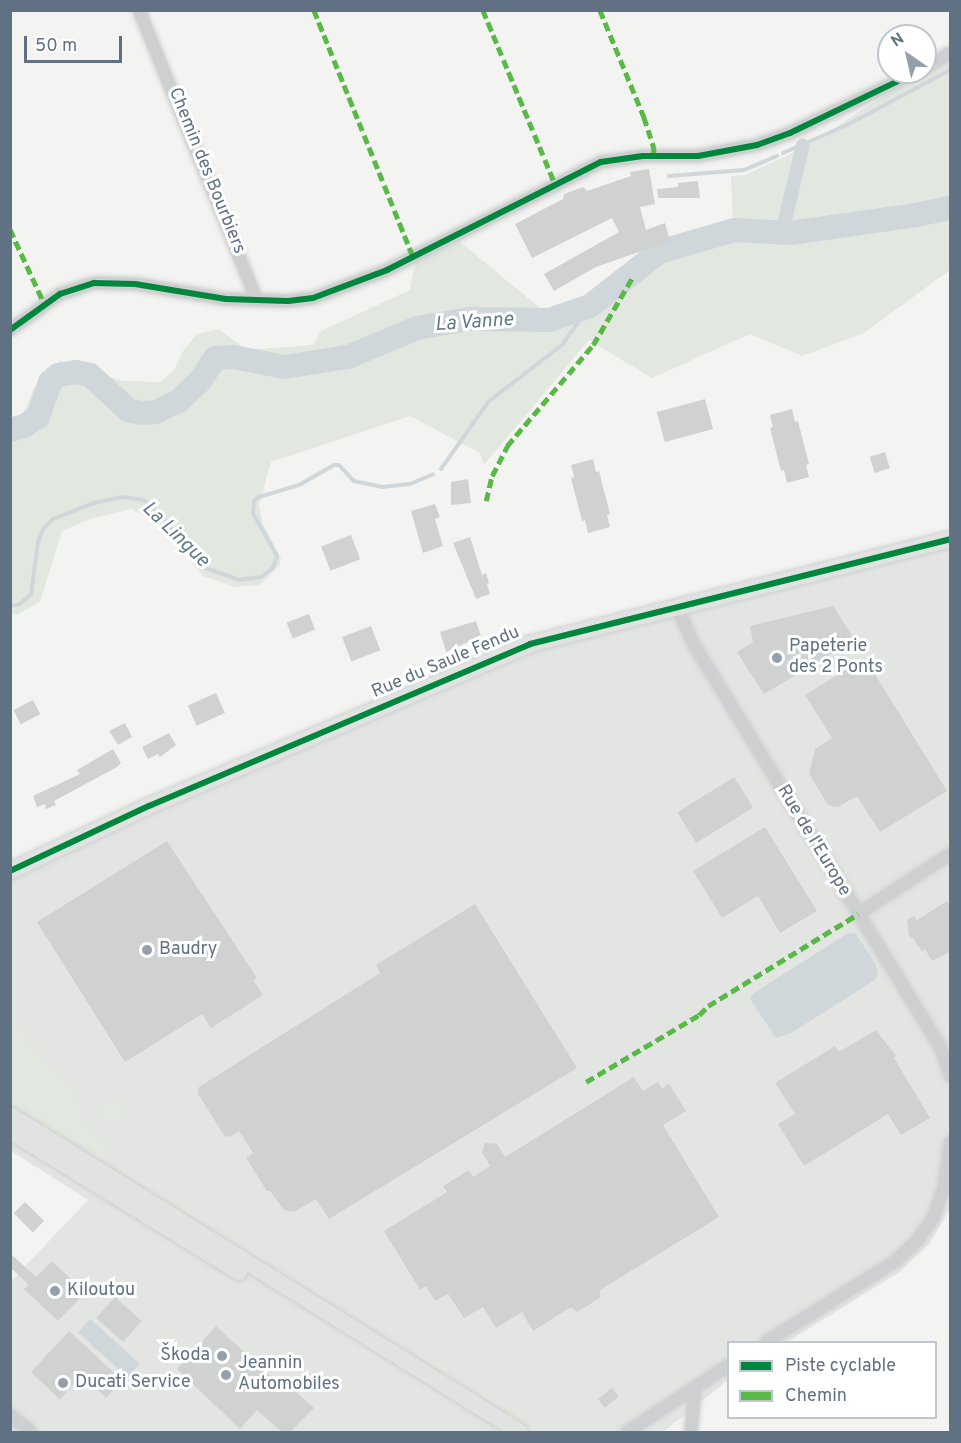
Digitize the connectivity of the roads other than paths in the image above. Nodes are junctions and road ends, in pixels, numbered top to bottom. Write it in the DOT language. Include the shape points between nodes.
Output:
graph roads {
  1 [pos="139,10"];
  2 [pos="951,53"];
  3 [pos="937,61"];
  4 [pos="892,84"];
  5 [pos="257,300"];
  6 [pos="10,330"];
  7 [pos="951,538"];
  8 [pos="676,605"];
  9 [pos="951,854"];
  10 [pos="10,870"];
  11 [pos="858,914"];
  12 [pos="951,1075"];
  13 [pos="10,1115"];
  14 [pos="10,1131"];
  15 [pos="951,1142"];
  16 [pos="768,1341"];
  17 [pos="727,1367"];
  18 [pos="695,1388"];
  19 [pos="665,1406"];
  20 [pos="10,1415"];
  21 [pos="31,1432"];
  22 [pos="500,1432"];
  23 [pos="520,1432"];
  24 [pos="627,1432"];
  25 [pos="641,1432"];
  26 [pos="691,1432"];
  1 -- 5 [label="street, Chemin des Bourbiers"];
  2 -- 3 [label="street"];
  4 -- 5 [label="street" via="757,145 698,156 608,159 387,270 334,292 301,300"];
  5 -- 6 [label="street" via="226,299 135,284 94,283 60,294"];
  7 -- 8 [label="main road, Rue du Saule Fendu"];
  8 -- 10 [label="main road, Rue du Saule Fendu" via="530,644 149,806"];
  8 -- 11 [label="street, Rue de l'Europe" via="694,645"];
  9 -- 11 [label="street"];
  11 -- 12 [label="street, Rue de l'Europe" via="940,1046"];
  13 -- 23 [label="main road"];
  14 -- 22 [label="main road"];
  15 -- 16 [label="street" via="944,1187 933,1218 917,1240 894,1262"];
  17 -- 18 [label="street"];
  18 -- 19 [label="street"];
  18 -- 26 [label="street"];
  19 -- 24 [label="street"];
  19 -- 25 [label="street"];
  20 -- 21 [label="street"];
}
